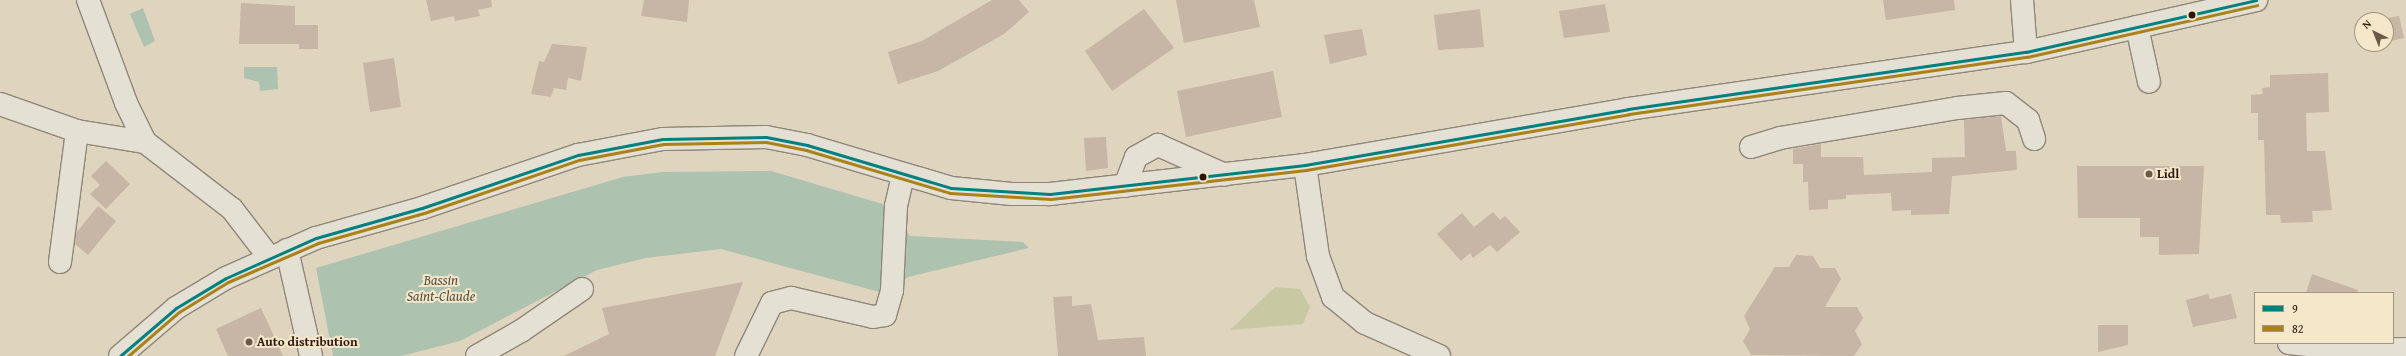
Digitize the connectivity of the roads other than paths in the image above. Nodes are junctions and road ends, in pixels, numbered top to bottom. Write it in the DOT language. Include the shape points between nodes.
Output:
graph roads {
  1 [pos="88,0"];
  2 [pos="2022,0"];
  3 [pos="2256,0"];
  4 [pos="2137,27"];
  5 [pos="2026,52"];
  6 [pos="2150,82"];
  7 [pos="0,104"];
  8 [pos="78,131"];
  9 [pos="2034,139"];
  10 [pos="145,142"];
  11 [pos="1751,147"];
  12 [pos="1305,165"];
  13 [pos="903,175"];
  14 [pos="1226,176"];
  15 [pos="1126,186"];
  16 [pos="278,254"];
  17 [pos="60,262"];
  18 [pos="582,289"];
  19 [pos="2298,344"];
  20 [pos="2406,349"];
  21 [pos="120,356"];
  22 [pos="311,356"];
  23 [pos="477,356"];
  24 [pos="746,356"];
  25 [pos="1440,356"];
  1 -- 10 [label="street" via="126,103"];
  2 -- 5 [label="street"];
  3 -- 4 [label="street"];
  4 -- 5 [label="street"];
  4 -- 6 [label="street"];
  5 -- 12 [label="street" via="1628,109"];
  7 -- 8 [label="street"];
  8 -- 10 [label="street"];
  8 -- 17 [label="street"];
  9 -- 11 [label="street" via="2028,120 2006,103 1957,108 1780,138"];
  10 -- 16 [label="street" via="232,209"];
  12 -- 14 [label="street"];
  12 -- 25 [label="street" via="1318,256 1333,296 1365,323"];
  13 -- 15 [label="street" via="951,188 1012,194"];
  13 -- 16 [label="street" via="807,145 766,137 663,139 578,155"];
  13 -- 24 [label="street" via="896,206 892,290 885,315 873,317 791,298 772,303"];
  14 -- 15 [label="street"];
  14 -- 15 [label="street" via="1158,140 1136,157"];
  16 -- 21 [label="street" via="176,308"];
  16 -- 22 [label="street"];
  18 -- 23 [label="street"];
  19 -- 20 [label="street" via="2354,350"];
}
